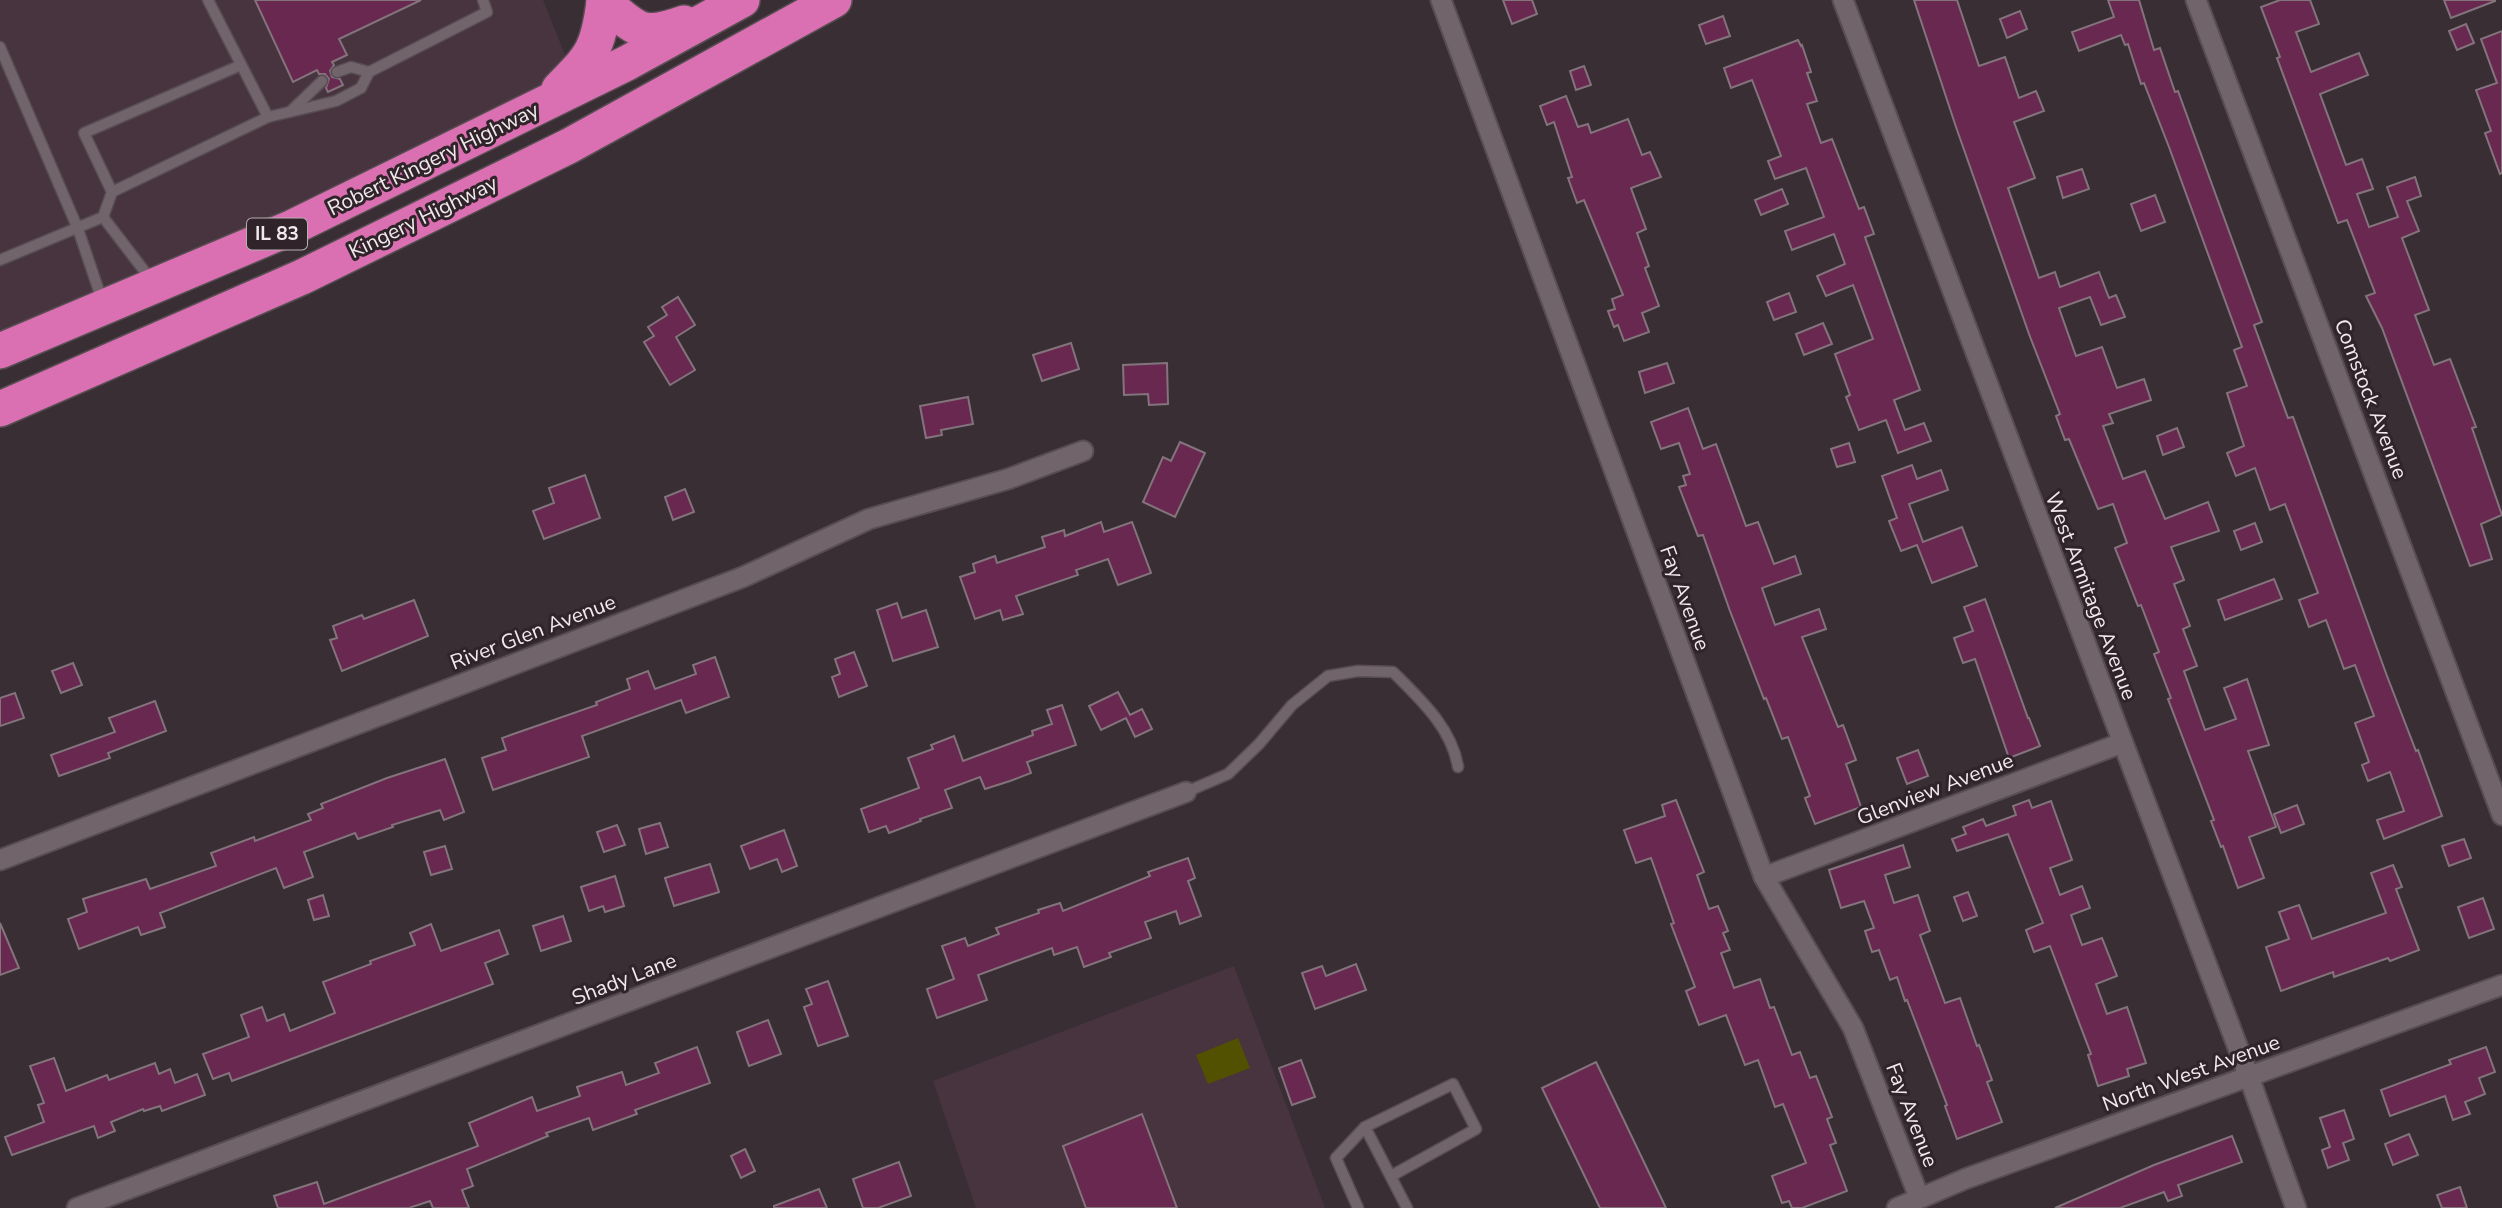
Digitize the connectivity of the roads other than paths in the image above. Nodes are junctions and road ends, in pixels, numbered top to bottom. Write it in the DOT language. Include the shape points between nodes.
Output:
graph roads {
  1 [pos="208,0"];
  2 [pos="483,0"];
  3 [pos="834,0"];
  4 [pos="1441,0"];
  5 [pos="1843,0"];
  6 [pos="2196,0"];
  7 [pos="603,1"];
  8 [pos="735,4"];
  9 [pos="0,47"];
  10 [pos="241,65"];
  11 [pos="337,72"];
  12 [pos="369,72"];
  13 [pos="322,81"];
  14 [pos="547,102"];
  15 [pos="290,112"];
  16 [pos="268,117"];
  17 [pos="112,192"];
  18 [pos="103,217"];
  19 [pos="78,229"];
  20 [pos="0,260"];
  21 [pos="155,286"];
  22 [pos="105,307"];
  23 [pos="0,351"];
  24 [pos="0,373"];
  25 [pos="0,409"];
  26 [pos="1083,451"];
  27 [pos="2122,743"];
  28 [pos="1458,766"];
  29 [pos="1186,792"];
  30 [pos="2502,815"];
  31 [pos="0,860"];
  32 [pos="1764,877"];
  33 [pos="2502,985"];
  34 [pos="2249,1077"];
  35 [pos="1365,1127"];
  36 [pos="1391,1176"];
  37 [pos="1919,1197"];
  38 [pos="77,1208"];
  39 [pos="1358,1208"];
  40 [pos="1407,1208"];
  41 [pos="1898,1208"];
  42 [pos="2296,1208"];
  1 -- 10 [label="lane"];
  2 -- 12 [label="lane" via="487,12"];
  3 -- 25 [label="highway, Kingery Highway / IL 83" via="545,158 302,276"];
  4 -- 32 [label="street, Fay Avenue"];
  5 -- 27 [label="street, West Armitage Avenue"];
  6 -- 30 [label="street, Comstock Avenue"];
  7 -- 8 [label="highway" via="638,30 653,32"];
  7 -- 14 [label="highway" via="600,35 587,61"];
  8 -- 14 [label="highway, Robert Kingery Highway / IL 83"];
  9 -- 19 [label="lane"];
  10 -- 16 [label="lane"];
  10 -- 17 [label="lane" via="84,133"];
  11 -- 12 [label="lane" via="351,67"];
  12 -- 15 [label="lane" via="361,88 336,101"];
  13 -- 15 [label="lane"];
  14 -- 21 [label="highway, Robert Kingery Highway / IL 83" via="293,228"];
  15 -- 16 [label="lane"];
  16 -- 17 [label="lane"];
  17 -- 18 [label="lane"];
  18 -- 19 [label="lane"];
  18 -- 21 [label="lane"];
  19 -- 20 [label="lane"];
  19 -- 22 [label="lane"];
  21 -- 22 [label="highway, Robert Kingery Highway / IL 83"];
  22 -- 23 [label="highway, Robert Kingery Highway / IL 83"];
  22 -- 24 [label="highway" via="53,351"];
  26 -- 31 [label="street, River Glen Avenue" via="1008,479 869,519 743,577"];
  27 -- 32 [label="street, Glenview Avenue"];
  27 -- 34 [label="street, West Armitage Avenue"];
  28 -- 29 [label="lane" via="1455,748 1425,705 1393,672 1358,671 1328,676 1293,705 1228,774"];
  29 -- 38 [label="street, Shady Lane"];
  32 -- 37 [label="street, Fay Avenue" via="1853,1028"];
  33 -- 34 [label="street, North West Avenue"];
  34 -- 37 [label="street, North West Avenue"];
  34 -- 42 [label="street, West Armitage Avenue"];
  35 -- 36 [label="lane"];
  35 -- 36 [label="lane" via="1452,1084 1476,1129"];
  35 -- 39 [label="lane" via="1336,1158"];
  36 -- 40 [label="lane"];
  37 -- 41 [label="street, North West Avenue"];
}
